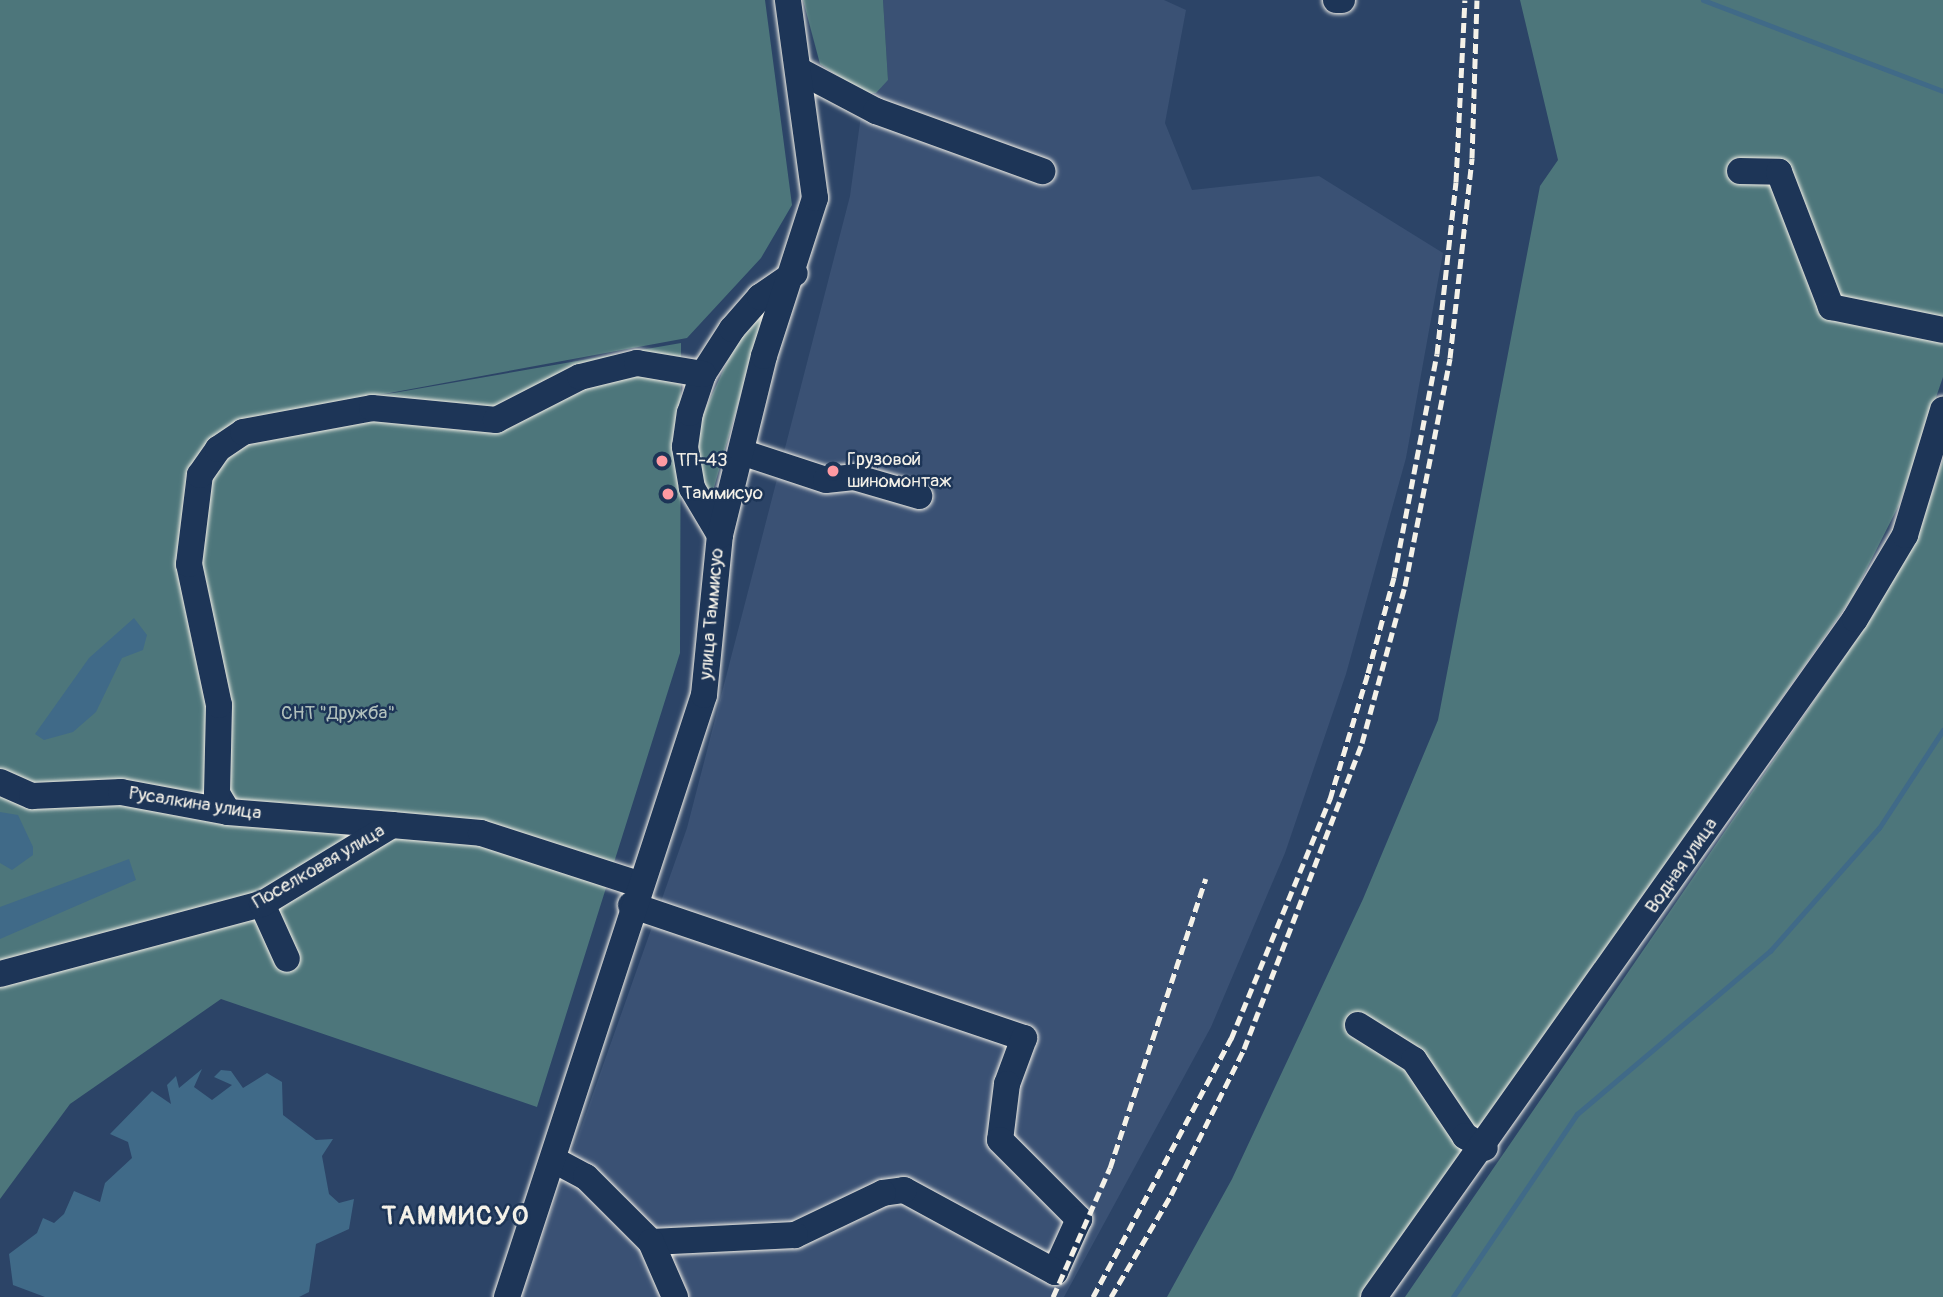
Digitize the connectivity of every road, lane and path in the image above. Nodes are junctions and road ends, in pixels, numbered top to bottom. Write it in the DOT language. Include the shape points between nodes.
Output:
graph roads {
  1 [pos="788,0"];
  2 [pos="1336,0"];
  3 [pos="1342,0"];
  4 [pos="802,72"];
  5 [pos="1042,171"];
  6 [pos="1740,171"];
  7 [pos="795,273"];
  8 [pos="1943,330"];
  9 [pos="703,374"];
  10 [pos="1943,410"];
  11 [pos="741,452"];
  12 [pos="919,496"];
  13 [pos="720,535"];
  14 [pos="0,782"];
  15 [pos="228,812"];
  16 [pos="392,825"];
  17 [pos="635,894"];
  18 [pos="262,904"];
  19 [pos="287,959"];
  20 [pos="0,974"];
  21 [pos="1358,1025"];
  22 [pos="1485,1147"];
  23 [pos="554,1160"];
  24 [pos="652,1242"];
  25 [pos="507,1297"];
  26 [pos="675,1297"];
  27 [pos="1374,1297"];
  1 -- 4 [label="street, улица Таммисуо"];
  2 -- 3 [label="street"];
  4 -- 5 [label="street" via="876,111"];
  4 -- 7 [label="street, улица Таммисуо" via="815,198"];
  6 -- 8 [label="street" via="1779,172 1831,307"];
  7 -- 9 [label="street" via="747,309"];
  7 -- 11 [label="street, улица Таммисуо" via="764,356"];
  9 -- 13 [label="street" via="685,434 686,457 692,488"];
  9 -- 15 [label="street" via="637,363 580,377 496,420 372,408 243,432 218,449 200,475 189,564 219,705 217,794"];
  10 -- 22 [label="street, Водная улица" via="1905,535 1855,619"];
  11 -- 12 [label="street" via="826,480 854,477"];
  11 -- 13 [label="street, улица Таммисуо"];
  13 -- 17 [label="street, улица Таммисуо" via="704,695"];
  14 -- 15 [label="street, Русалкина улица" via="32,796 121,792"];
  15 -- 16 [label="street, Русалкина улица"];
  16 -- 17 [label="street, Поселковая улица" via="481,833"];
  16 -- 18 [label="street, Поселковая улица"];
  17 -- 23 [label="street, улица Таммисуо"];
  17 -- 24 [label="street, Поселковая улица" via="1024,1038 1007,1084 1000,1140 1079,1219 1055,1272 904,1190 883,1193 795,1235"];
  18 -- 19 [label="street"];
  18 -- 20 [label="street, Поселковая улица"];
  21 -- 22 [label="street" via="1414,1060 1465,1136"];
  22 -- 27 [label="street, Водная улица"];
  23 -- 24 [label="street" via="586,1177"];
  23 -- 25 [label="street, улица Таммисуо"];
  24 -- 26 [label="street"];
}
